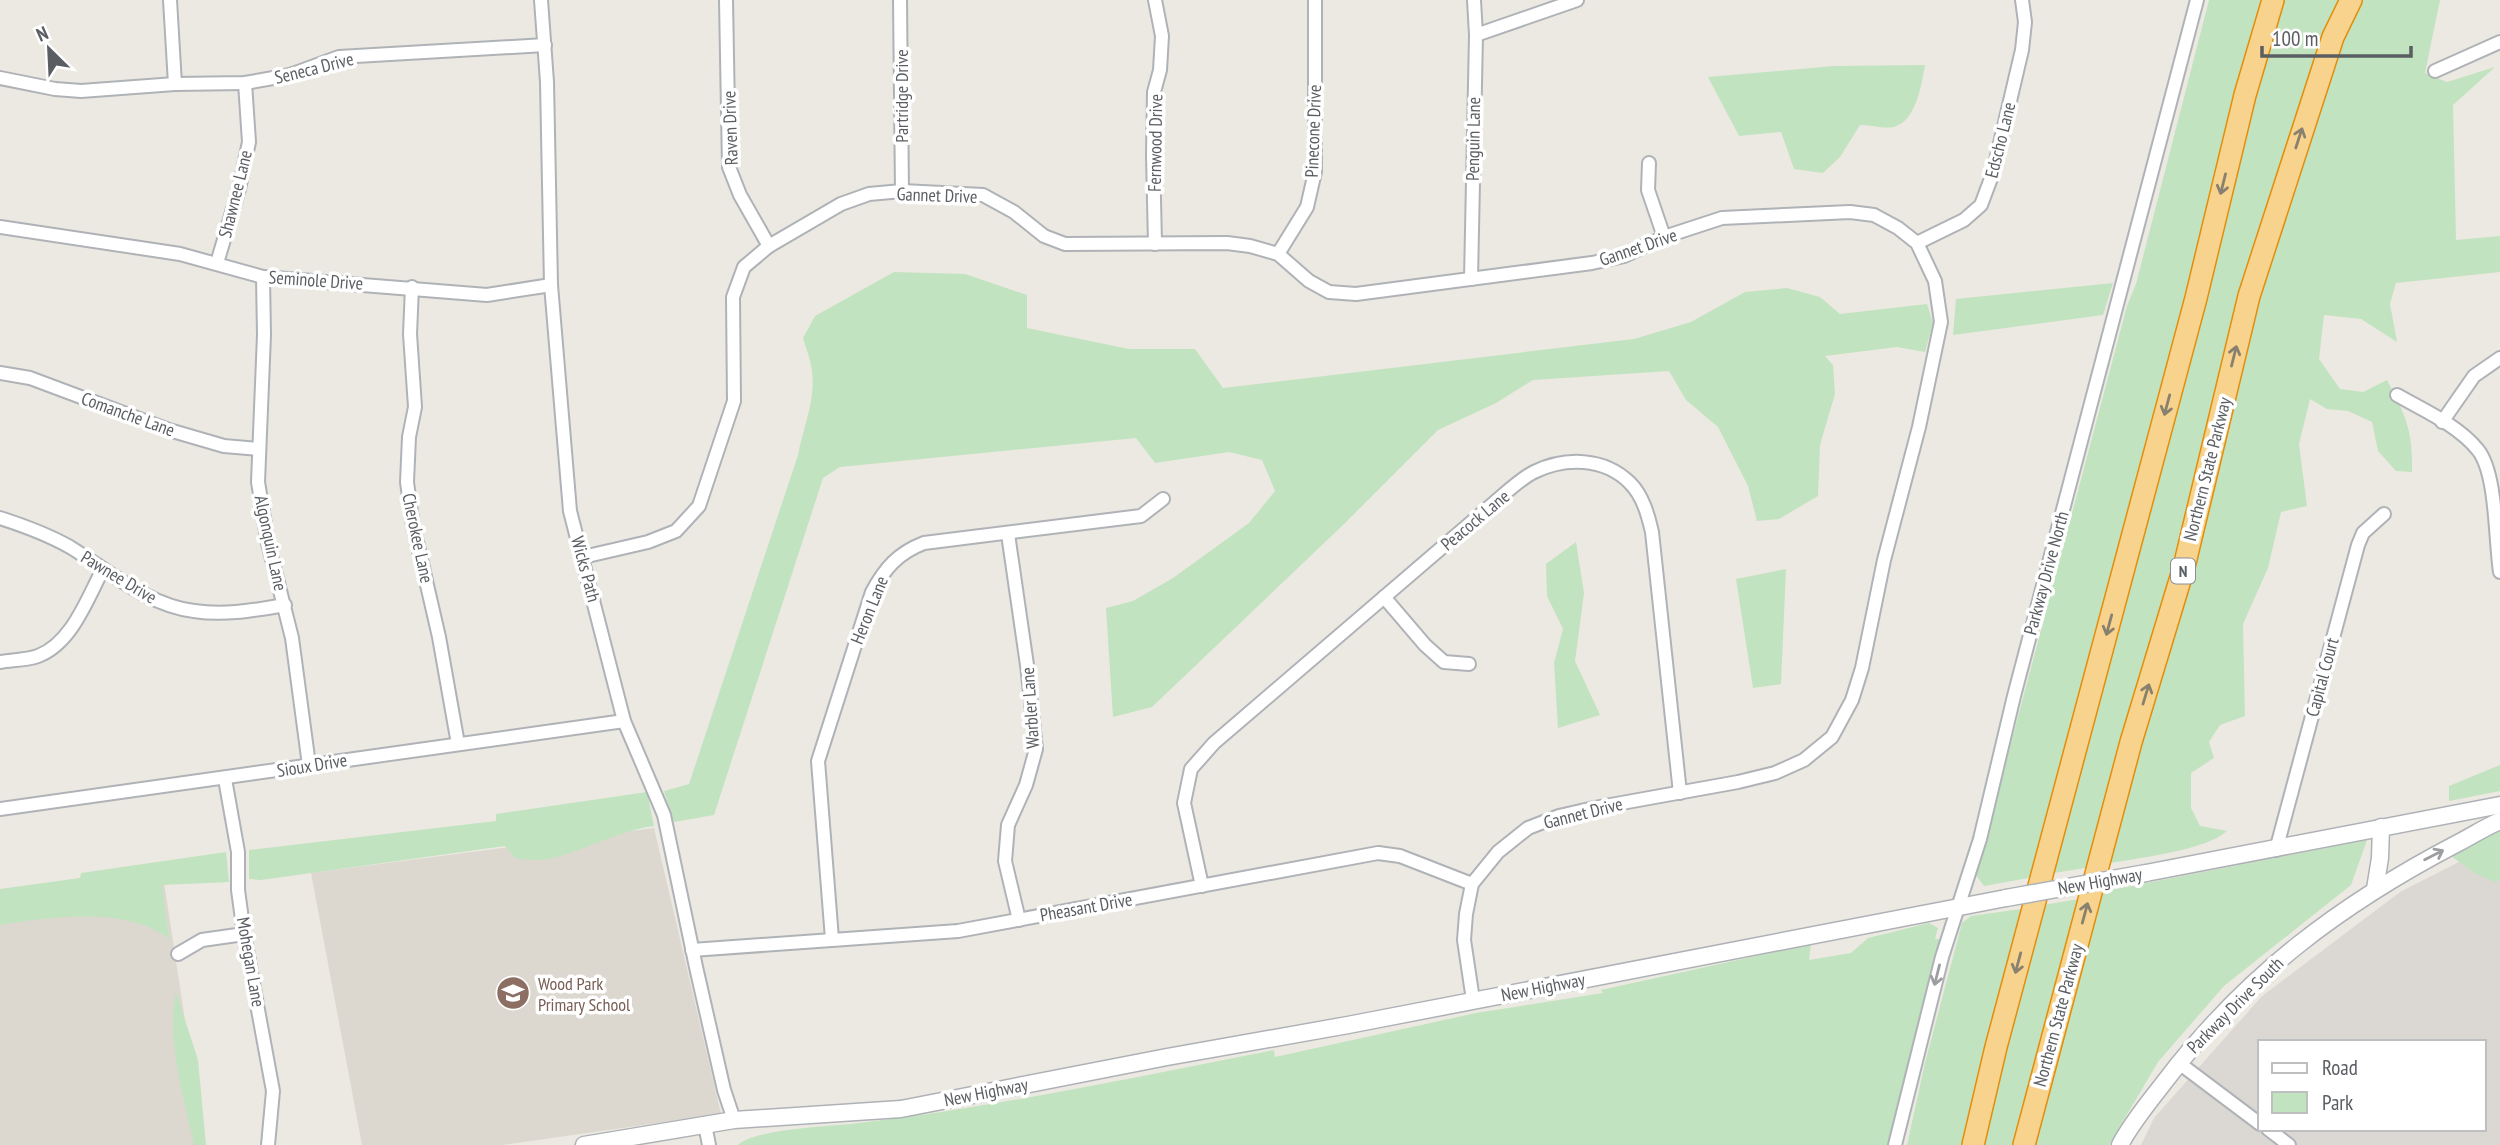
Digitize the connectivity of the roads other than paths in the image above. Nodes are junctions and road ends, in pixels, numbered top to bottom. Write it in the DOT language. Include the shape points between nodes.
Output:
graph roads {
  1 [pos="170,0"];
  2 [pos="541,0"];
  3 [pos="726,0"];
  4 [pos="901,0"];
  5 [pos="1155,0"];
  6 [pos="1315,0"];
  7 [pos="1474,0"];
  8 [pos="1577,0"];
  9 [pos="2022,0"];
  10 [pos="2197,0"];
  11 [pos="2273,0"];
  12 [pos="2351,0"];
  13 [pos="1476,35"];
  14 [pos="2500,42"];
  15 [pos="545,45"];
  16 [pos="2435,71"];
  17 [pos="0,78"];
  18 [pos="245,83"];
  19 [pos="175,85"];
  20 [pos="1649,163"];
  21 [pos="902,191"];
  22 [pos="0,227"];
  23 [pos="1664,237"];
  24 [pos="1917,243"];
  25 [pos="1155,244"];
  26 [pos="769,246"];
  27 [pos="1278,254"];
  28 [pos="217,263"];
  29 [pos="264,277"];
  30 [pos="1471,279"];
  31 [pos="551,285"];
  32 [pos="412,287"];
  33 [pos="2500,358"];
  34 [pos="0,373"];
  35 [pos="2397,394"];
  36 [pos="2442,422"];
  37 [pos="258,449"];
  38 [pos="1163,499"];
  39 [pos="2496,501"];
  40 [pos="2384,514"];
  41 [pos="0,518"];
  42 [pos="1008,534"];
  43 [pos="583,557"];
  44 [pos="103,569"];
  45 [pos="2500,572"];
  46 [pos="1384,597"];
  47 [pos="285,605"];
  48 [pos="0,662"];
  49 [pos="1469,664"];
  50 [pos="624,721"];
  51 [pos="458,744"];
  52 [pos="309,765"];
  53 [pos="225,779"];
  54 [pos="1680,793"];
  55 [pos="2500,806"];
  56 [pos="0,809"];
  57 [pos="2460,813"];
  58 [pos="2500,821"];
  59 [pos="2381,827"];
  60 [pos="2460,842"];
  61 [pos="2276,849"];
  62 [pos="1472,884"];
  63 [pos="1202,886"];
  64 [pos="2375,889"];
  65 [pos="1956,909"];
  66 [pos="1019,919"];
  67 [pos="244,934"];
  68 [pos="832,939"];
  69 [pos="692,950"];
  70 [pos="178,954"];
  71 [pos="1473,1000"];
  72 [pos="2179,1063"];
  73 [pos="734,1120"];
  74 [pos="2258,1122"];
  75 [pos="705,1125"];
  76 [pos="2271,1131"];
  77 [pos="268,1145"];
  78 [pos="584,1145"];
  79 [pos="709,1145"];
  80 [pos="1895,1145"];
  81 [pos="1973,1145"];
  82 [pos="2024,1145"];
  83 [pos="2120,1145"];
  84 [pos="2289,1145"];
  1 -- 19 [label="street"];
  2 -- 15 [label="street, Wicks Path"];
  3 -- 26 [label="street, Raven Drive" via="729,167"];
  4 -- 21 [label="street, Partridge Drive"];
  5 -- 25 [label="street, Fernwood Drive" via="1162,36 1154,92"];
  6 -- 27 [label="street, Pinecone Drive" via="1315,172 1307,207"];
  7 -- 13 [label="street, Penguin Lane"];
  8 -- 13 [label="street"];
  9 -- 24 [label="street, Edscho Lane" via="2022,50 1981,205 1964,220"];
  10 -- 65 [label="street, Parkway Drive North" via="1980,839"];
  11 -- 81 [label="highway, one-way"];
  82 -- 12 [label="highway, Northern State Parkway / N, one-way" via="2128,755 2184,567 2249,296 2333,37"];
  13 -- 30 [label="street, Penguin Lane"];
  14 -- 16 [label="street"];
  15 -- 18 [label="street, Seneca Drive" via="339,57 290,75"];
  15 -- 31 [label="street, Wicks Path"];
  17 -- 19 [label="street, Seneca Drive" via="81,91"];
  18 -- 19 [label="street, Seneca Drive"];
  18 -- 28 [label="street, Shawnee Lane" via="249,142"];
  20 -- 23 [label="street" via="1648,190"];
  21 -- 25 [label="street, Gannet Drive" via="983,195 1044,236 1065,244"];
  21 -- 26 [label="street, Gannet Drive" via="869,194 841,204"];
  22 -- 28 [label="street, Seminole Drive" via="126,244"];
  23 -- 24 [label="street, Gannet Drive" via="1722,218 1850,212 1874,215"];
  23 -- 30 [label="street, Gannet Drive" via="1624,256"];
  24 -- 54 [label="street, Gannet Drive" via="1935,281 1941,322 1852,700 1832,737 1804,760 1775,773"];
  25 -- 27 [label="street, Gannet Drive" via="1227,243"];
  26 -- 43 [label="street, Gannet Drive" via="744,267 733,297 734,401 699,506 676,531"];
  27 -- 30 [label="street, Gannet Drive" via="1329,292 1356,294"];
  28 -- 29 [label="street, Seminole Drive"];
  29 -- 32 [label="street, Seminole Drive"];
  29 -- 37 [label="street, Algonquin Lane"];
  31 -- 32 [label="street, Seminole Drive" via="487,295"];
  31 -- 43 [label="street, Wicks Path" via="570,511"];
  32 -- 51 [label="street, Cherokee Lane" via="415,407 407,482"];
  33 -- 36 [label="street" via="2474,376"];
  34 -- 37 [label="street, Comanche Lane" via="30,378 223,446"];
  35 -- 36 [label="street"];
  36 -- 39 [label="street" via="2479,451"];
  37 -- 47 [label="street, Algonquin Lane" via="262,513"];
  38 -- 42 [label="street, Heron Lane" via="1141,516"];
  39 -- 45 [label="street"];
  40 -- 61 [label="street, Capital Court" via="2363,533 2358,545"];
  41 -- 44 [label="street, Pawnee Drive" via="32,528"];
  42 -- 66 [label="street, Warbler Lane" via="1036,749 1008,825 1005,861"];
  42 -- 68 [label="street, Heron Lane" via="924,543 906,550 883,570 872,592 818,761"];
  43 -- 50 [label="street, Wicks Path"];
  44 -- 47 [label="street, Pawnee Drive" via="162,603 193,611 228,614"];
  44 -- 48 [label="street" via="78,618 57,644 38,656"];
  46 -- 49 [label="street" via="1444,662"];
  46 -- 54 [label="street, Peacock Lane" via="1531,473 1551,464 1585,461 1611,468 1631,484 1645,507 1652,532"];
  46 -- 63 [label="street, Peacock Lane" via="1214,743 1191,769 1184,803"];
  47 -- 52 [label="street, Algonquin Lane"];
  50 -- 51 [label="street, Sioux Drive"];
  50 -- 69 [label="street, Wicks Path" via="664,815"];
  51 -- 52 [label="street, Sioux Drive"];
  52 -- 53 [label="street, Sioux Drive"];
  53 -- 56 [label="street, Sioux Drive"];
  53 -- 67 [label="street, Mohegan Lane" via="238,852"];
  54 -- 62 [label="street, Gannet Drive" via="1559,816 1528,828 1498,852"];
  55 -- 57 [label="street, New Highway"];
  57 -- 59 [label="street, New Highway"];
  57 -- 60 [label="street" via="2468,828"];
  58 -- 60 [label="street, Parkway Drive South"];
  59 -- 61 [label="street, New Highway"];
  59 -- 64 [label="street"];
  64 -- 60 [label="street, Parkway Drive South, one-way"];
  61 -- 65 [label="street, New Highway, bridge"];
  62 -- 63 [label="street, Pheasant Drive" via="1401,856 1378,853"];
  62 -- 71 [label="street, Gannet Drive" via="1464,940"];
  63 -- 66 [label="street, Pheasant Drive"];
  64 -- 72 [label="street, Parkway Drive South" via="2281,957"];
  65 -- 71 [label="street, New Highway"];
  65 -- 80 [label="street, Parkway Drive North, one-way"];
  66 -- 68 [label="street, Pheasant Drive" via="958,931"];
  67 -- 70 [label="street" via="202,940"];
  67 -- 77 [label="street, Mohegan Lane" via="273,1091"];
  68 -- 69 [label="street, Pheasant Drive"];
  69 -- 73 [label="street, Wicks Path"];
  71 -- 73 [label="street, New Highway" via="901,1109"];
  72 -- 74 [label="street"];
  72 -- 83 [label="street, Parkway Drive South"];
  73 -- 75 [label="street, New Highway"];
  75 -- 78 [label="street, New Highway"];
  75 -- 79 [label="street"];
  76 -- 84 [label="street"];
}
